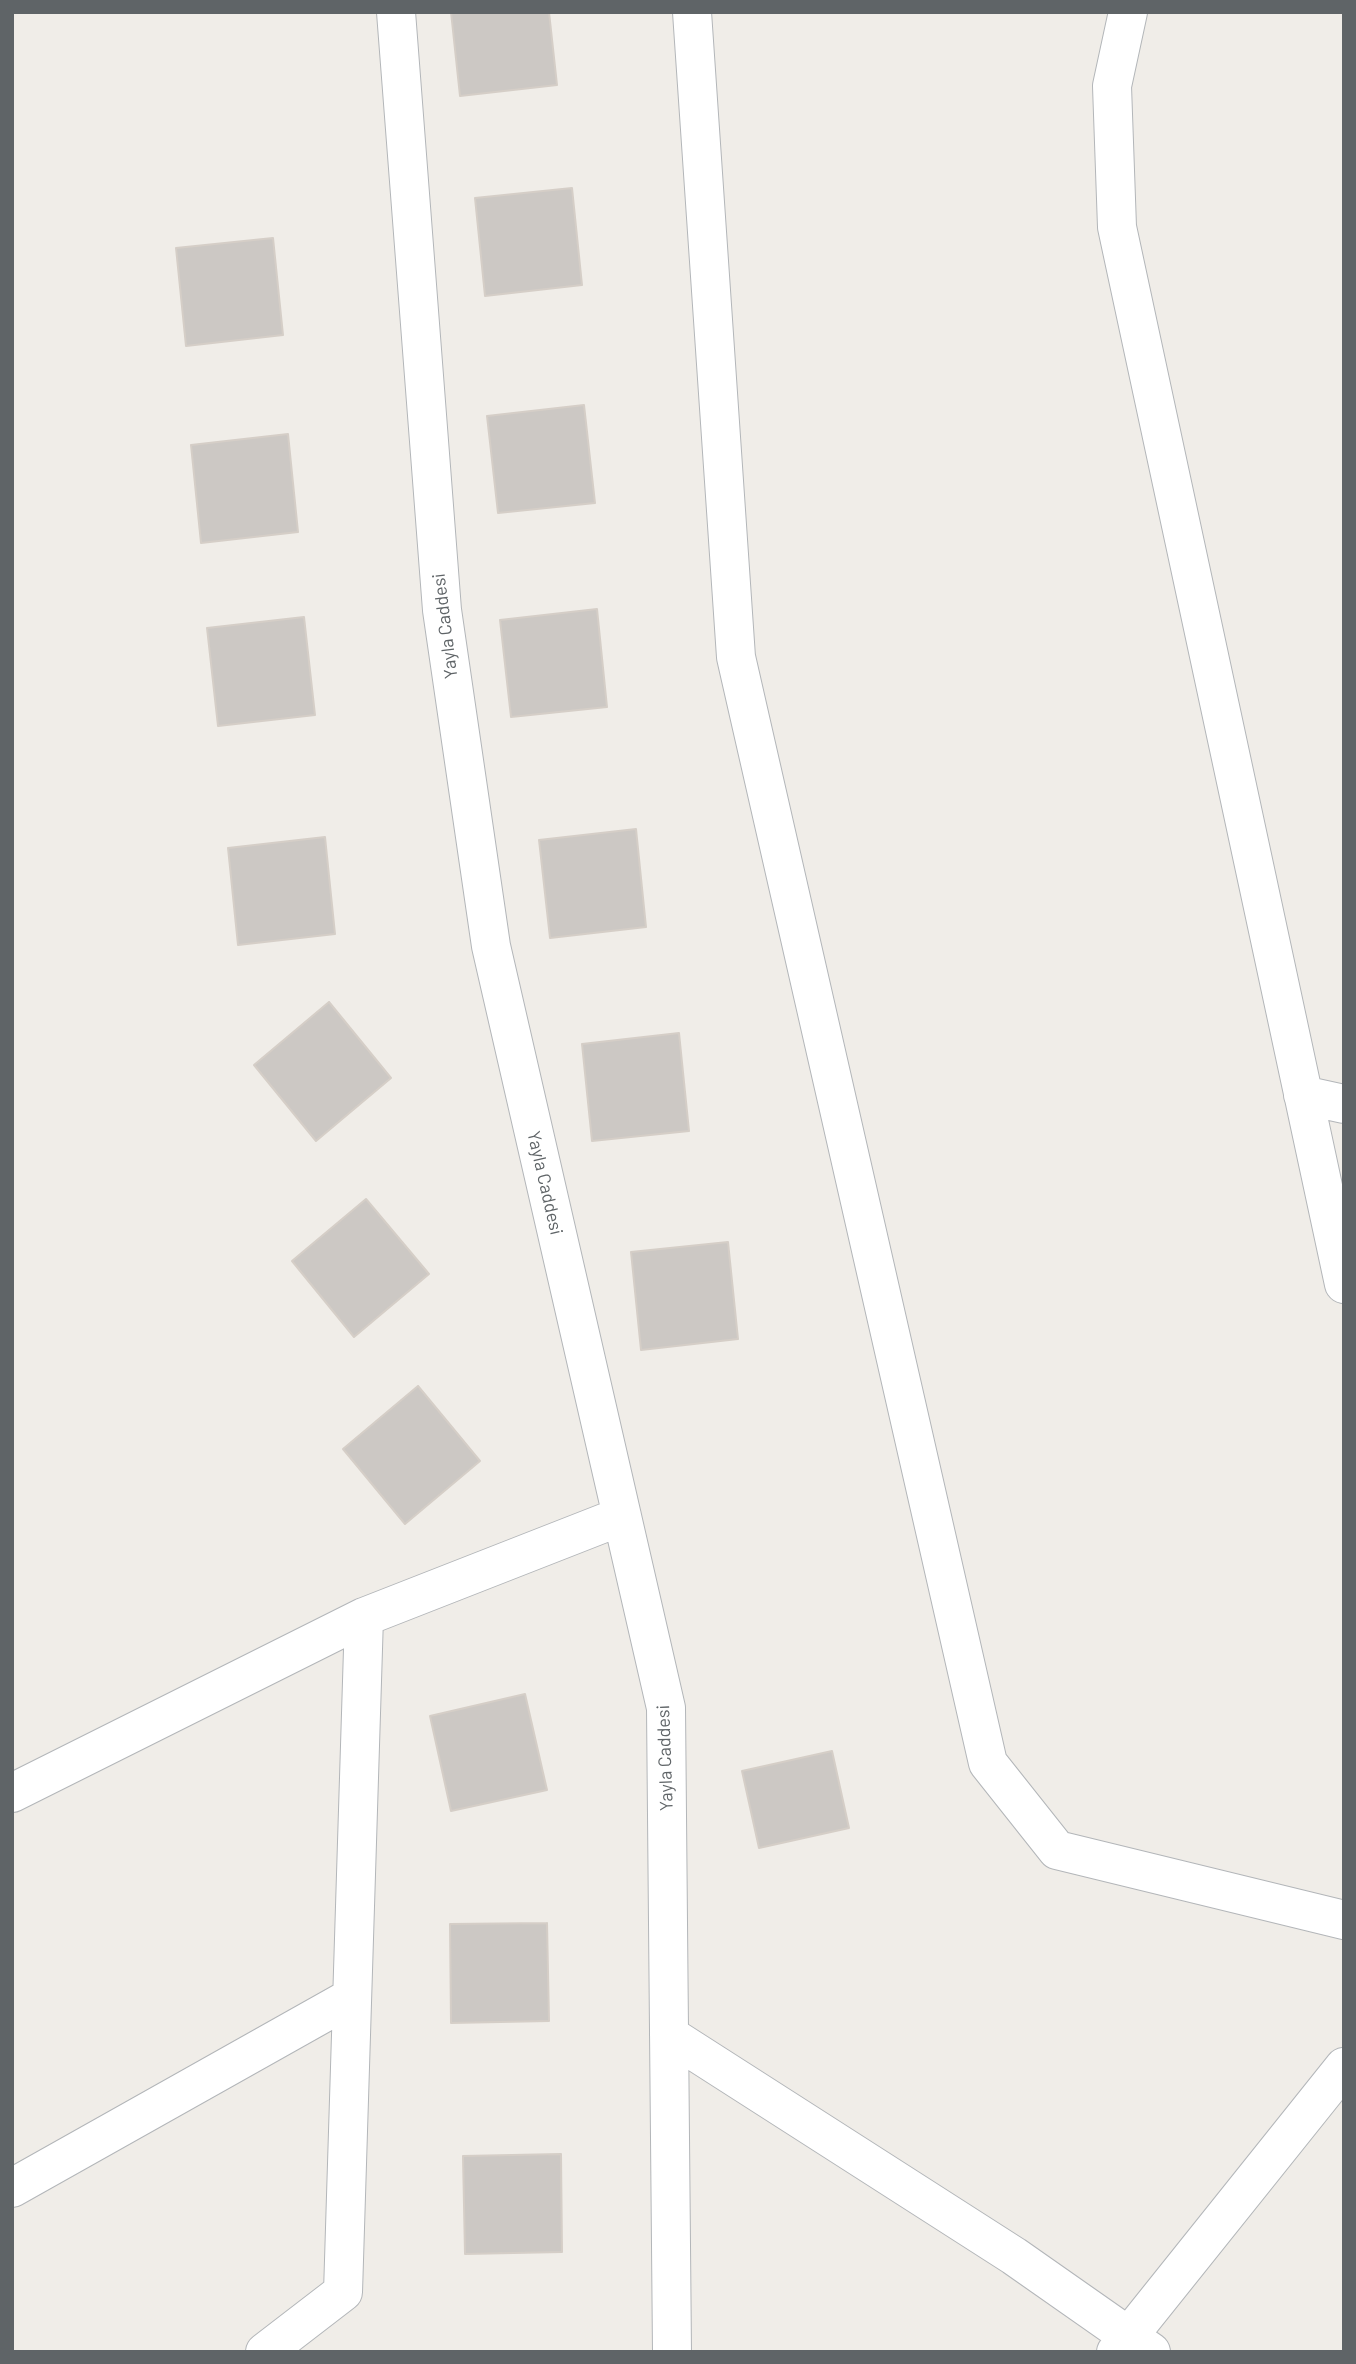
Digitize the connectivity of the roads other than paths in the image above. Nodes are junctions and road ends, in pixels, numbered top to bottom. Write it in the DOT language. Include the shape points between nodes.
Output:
graph roads {
  1 [pos="396,12"];
  2 [pos="692,12"];
  3 [pos="1128,12"];
  4 [pos="1303,1095"];
  5 [pos="1344,1104"];
  6 [pos="1344,1284"];
  7 [pos="622,1516"];
  8 [pos="364,1617"];
  9 [pos="12,1793"];
  10 [pos="1344,1920"];
  11 [pos="352,1997"];
  12 [pos="669,2035"];
  13 [pos="1344,2067"];
  14 [pos="12,2188"];
  15 [pos="1132,2347"];
  16 [pos="265,2352"];
  17 [pos="672,2352"];
  1 -- 7 [label="street, Yayla Caddesi" via="442,610 491,946"];
  2 -- 10 [label="street" via="736,657 988,1763 1058,1850"];
  3 -- 4 [label="street" via="1112,86 1116,227"];
  4 -- 5 [label="street"];
  4 -- 6 [label="street"];
  7 -- 8 [label="street"];
  7 -- 12 [label="street, Yayla Caddesi" via="666,1709"];
  8 -- 9 [label="street"];
  8 -- 11 [label="street"];
  11 -- 14 [label="street"];
  11 -- 16 [label="street" via="343,2292"];
  12 -- 15 [label="street" via="1014,2256"];
  12 -- 17 [label="street, Yayla Caddesi"];
  13 -- 15 [label="street"];
}
